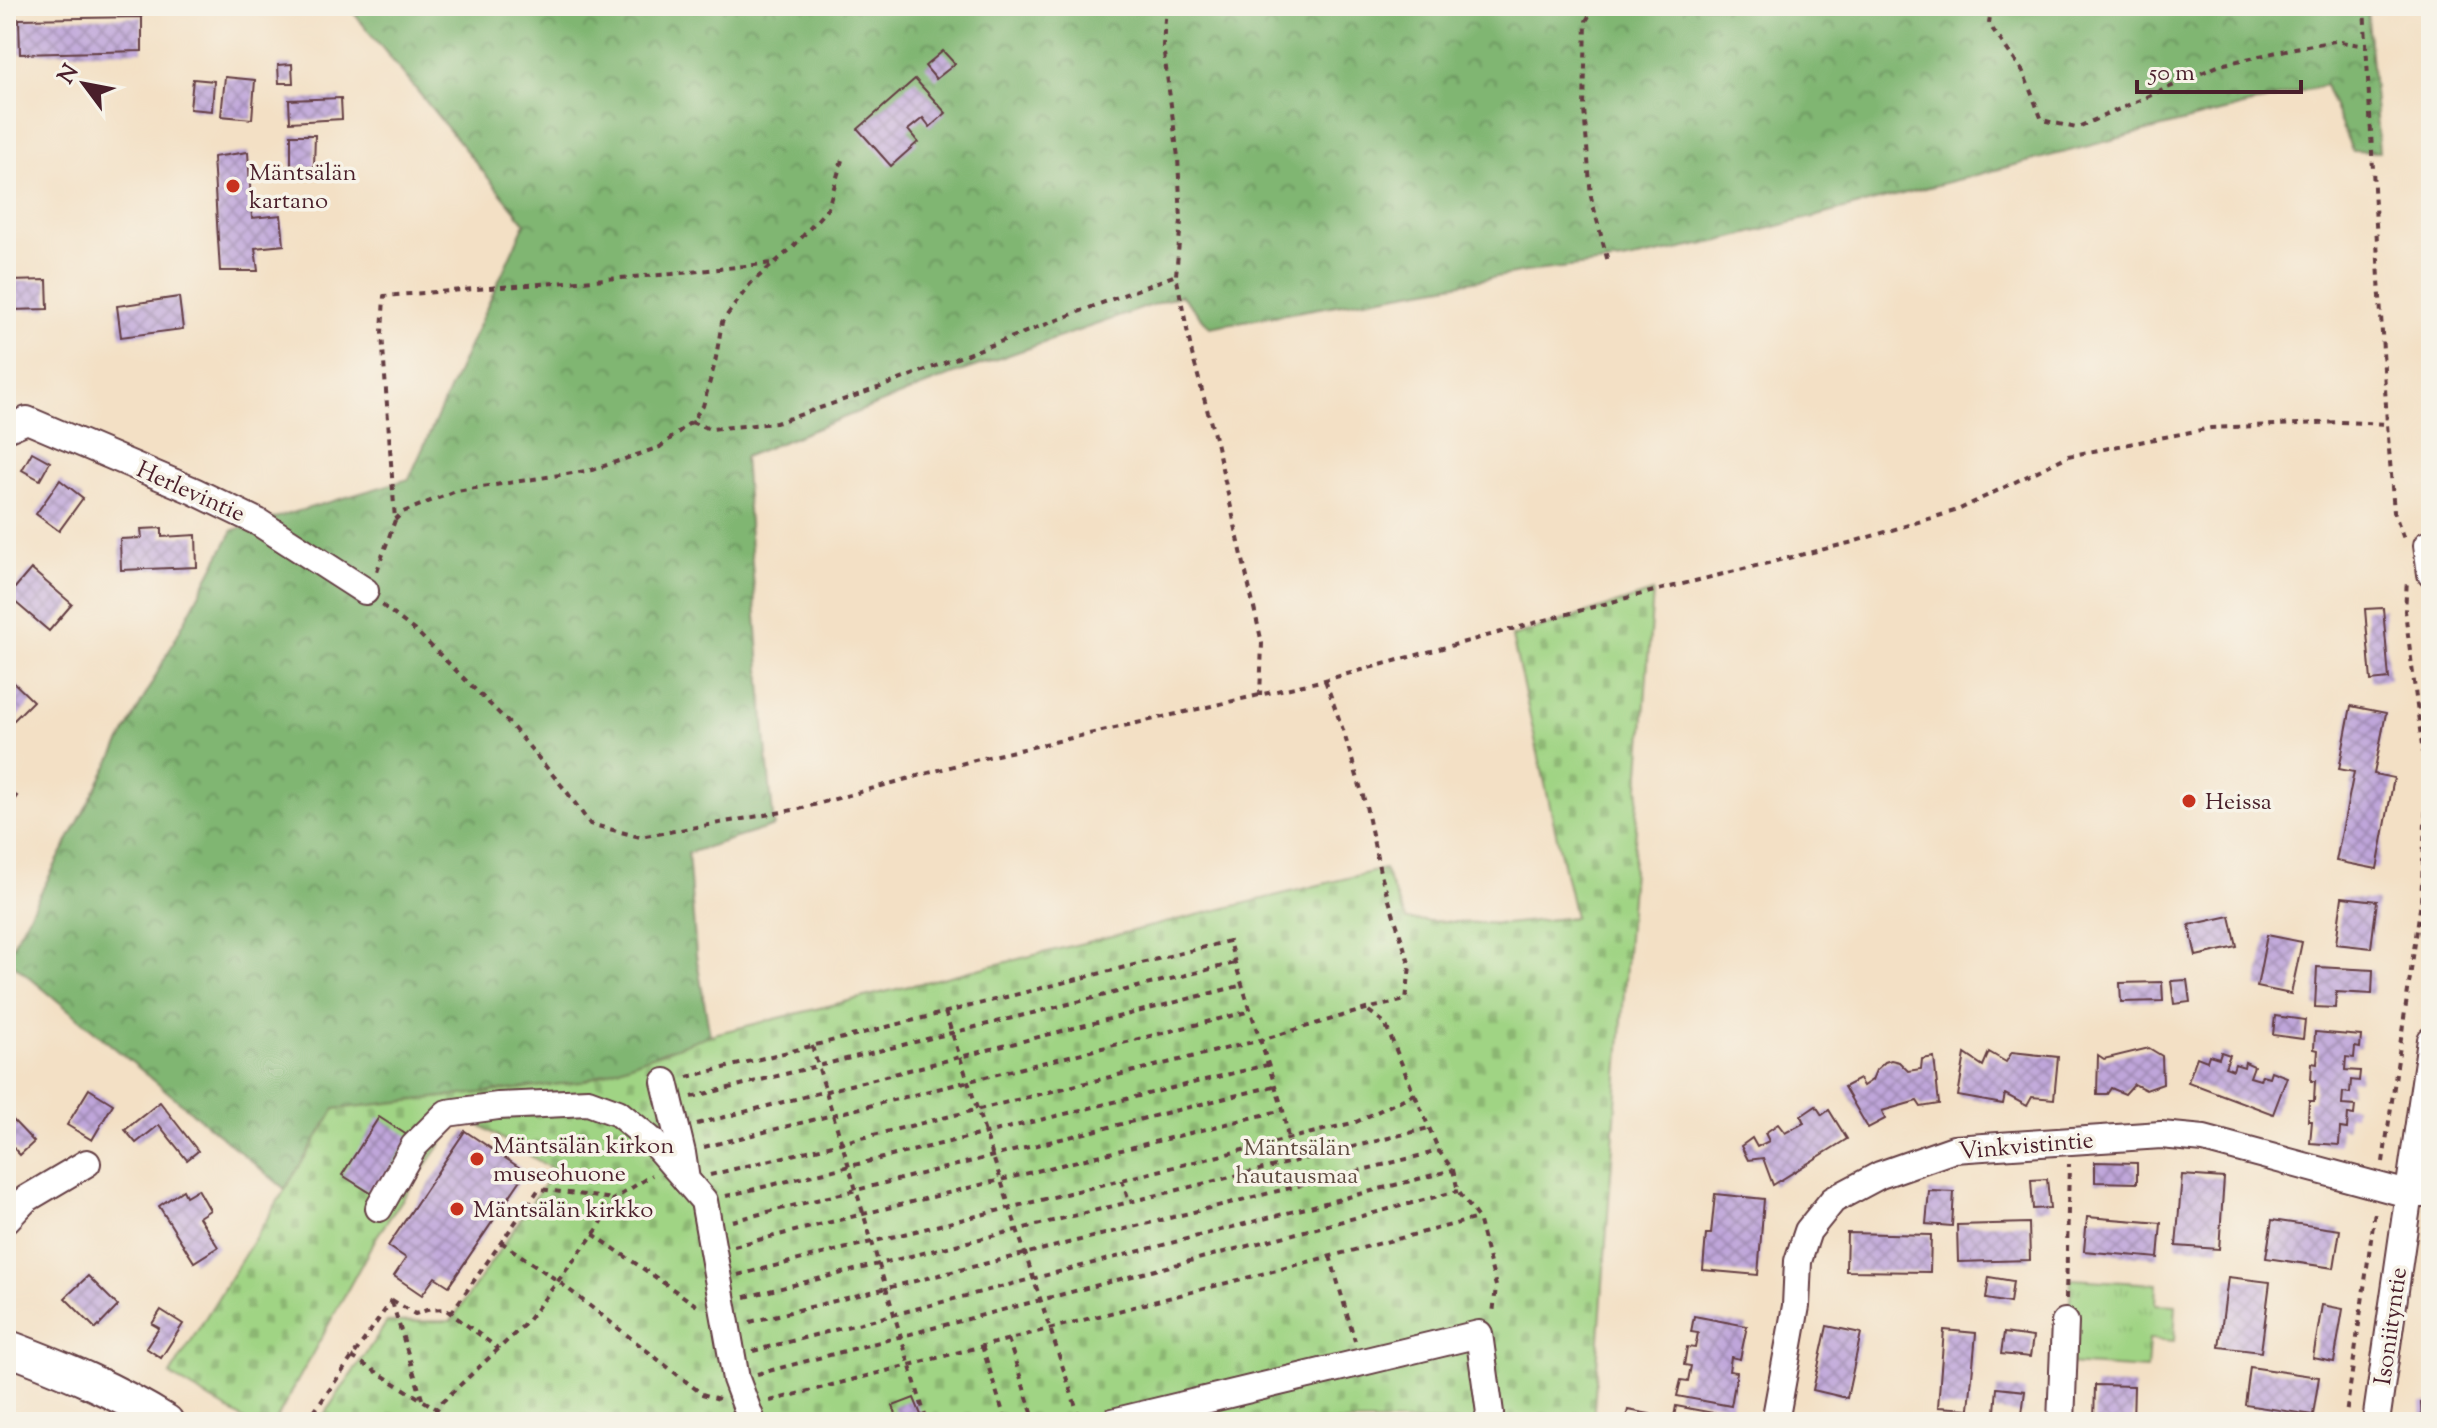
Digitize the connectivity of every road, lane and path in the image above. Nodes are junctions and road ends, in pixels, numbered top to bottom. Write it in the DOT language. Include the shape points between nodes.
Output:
graph roads {
  1 [pos="1166,6"];
  2 [pos="1595,6"];
  3 [pos="1991,6"];
  4 [pos="2364,6"];
  5 [pos="2366,46"];
  6 [pos="842,160"];
  7 [pos="1608,262"];
  8 [pos="773,263"];
  9 [pos="1176,275"];
  10 [pos="691,422"];
  11 [pos="2387,424"];
  12 [pos="6,429"];
  13 [pos="2431,476"];
  14 [pos="395,520"];
  15 [pos="2424,559"];
  16 [pos="365,591"];
  17 [pos="1325,680"];
  18 [pos="1260,696"];
  19 [pos="1235,963"];
  20 [pos="1243,985"];
  21 [pos="1366,1009"];
  22 [pos="1252,1011"];
  23 [pos="945,1012"];
  24 [pos="952,1033"];
  25 [pos="1261,1040"];
  26 [pos="2431,1040"];
  27 [pos="812,1045"];
  28 [pos="960,1057"];
  29 [pos="1267,1065"];
  30 [pos="969,1081"];
  31 [pos="1275,1086"];
  32 [pos="668,1092"];
  33 [pos="1414,1094"];
  34 [pos="978,1109"];
  35 [pos="1283,1110"];
  36 [pos="1429,1128"];
  37 [pos="986,1133"];
  38 [pos="1288,1139"];
  39 [pos="679,1141"];
  40 [pos="2069,1141"];
  41 [pos="1439,1151"];
  42 [pos="994,1156"];
  43 [pos="1295,1162"];
  44 [pos="87,1163"];
  45 [pos="1453,1170"];
  46 [pos="686,1180"];
  47 [pos="1002,1180"];
  48 [pos="1122,1180"];
  49 [pos="2379,1187"];
  50 [pos="1458,1191"];
  51 [pos="2420,1194"];
  52 [pos="614,1199"];
  53 [pos="1129,1202"];
  54 [pos="379,1208"];
  55 [pos="1011,1208"];
  56 [pos="1478,1218"];
  57 [pos="6,1220"];
  58 [pos="709,1227"];
  59 [pos="1017,1230"];
  60 [pos="593,1234"];
  61 [pos="501,1242"];
  62 [pos="871,1242"];
  63 [pos="1330,1256"];
  64 [pos="877,1264"];
  65 [pos="558,1281"];
  66 [pos="392,1300"];
  67 [pos="723,1303"];
  68 [pos="451,1313"];
  69 [pos="2065,1322"];
  70 [pos="1479,1334"];
  71 [pos="1008,1339"];
  72 [pos="982,1346"];
  73 [pos="6,1347"];
  74 [pos="499,1349"];
  75 [pos="352,1357"];
  76 [pos="1361,1362"];
  77 [pos="733,1368"];
  78 [pos="422,1399"];
  79 [pos="437,1409"];
  80 [pos="749,1414"];
  81 [pos="1185,1415"];
  82 [pos="166,1422"];
  83 [pos="307,1422"];
  84 [pos="428,1422"];
  85 [pos="927,1422"];
  86 [pos="1006,1422"];
  87 [pos="1035,1422"];
  88 [pos="1081,1422"];
  89 [pos="1113,1422"];
  90 [pos="1487,1422"];
  91 [pos="1775,1422"];
  92 [pos="2061,1422"];
  93 [pos="2345,1422"];
  94 [pos="2376,1422"];
  1 -- 9 [label="path" via="1163,46 1177,143 1181,221"];
  2 -- 7 [label="path" via="1586,21 1584,109 1591,197"];
  3 -- 5 [label="path" via="1989,24 2023,72 2042,120 2076,128 2220,65 2335,41"];
  4 -- 5 [label="path"];
  5 -- 11 [label="path"];
  6 -- 8 [label="path" via="828,208"];
  8 -- 10 [label="path" via="722,322 703,406"];
  8 -- 14 [label="path" via="384,296"];
  9 -- 10 [label="path" via="776,423 710,429"];
  9 -- 18 [label="path" via="1262,643"];
  10 -- 14 [label="path" via="660,447 592,470 456,491"];
  11 -- 15 [label="path" via="2394,512"];
  11 -- 17 [label="path" via="2211,428 2068,456 1958,510 1890,531"];
  12 -- 16 [label="street, Herlevintie" via="27,420 194,491 258,522"];
  13 -- 15 [label="path"];
  14 -- 16 [label="path" via="380,566"];
  15 -- 49 [label="path" via="2405,611 2427,785 2421,902"];
  16 -- 18 [label="path" via="419,634 511,725 590,824 640,837 799,809 975,760"];
  17 -- 18 [label="path"];
  17 -- 21 [label="path" via="1410,966 1406,1000"];
  19 -- 20 [label="path"];
  19 -- 23 [label="path" via="1229,941"];
  19 -- 24 [label="path"];
  20 -- 22 [label="path"];
  20 -- 28 [label="path"];
  21 -- 25 [label="path"];
  21 -- 33 [label="path" via="1385,1023"];
  22 -- 25 [label="path"];
  22 -- 30 [label="path"];
  23 -- 24 [label="path"];
  23 -- 27 [label="path"];
  24 -- 28 [label="path"];
  24 -- 32 [label="path"];
  25 -- 29 [label="path"];
  25 -- 34 [label="path"];
  26 -- 51 [label="street, Isoniityntie"];
  27 -- 32 [label="path"];
  27 -- 62 [label="path"];
  28 -- 30 [label="path"];
  28 -- 39 [label="path"];
  29 -- 31 [label="path"];
  29 -- 37 [label="path"];
  30 -- 34 [label="path"];
  30 -- 39 [label="path"];
  31 -- 35 [label="path"];
  31 -- 42 [label="path"];
  32 -- 39 [label="street"];
  33 -- 36 [label="path"];
  33 -- 38 [label="path" via="1356,1122"];
  34 -- 37 [label="path"];
  34 -- 46 [label="path"];
  35 -- 38 [label="path"];
  35 -- 47 [label="path"];
  36 -- 41 [label="path"];
  36 -- 43 [label="path"];
  37 -- 42 [label="path"];
  37 -- 58 [label="path"];
  38 -- 43 [label="path"];
  38 -- 48 [label="path"];
  39 -- 46 [label="street"];
  40 -- 49 [label="street, Vinkvistintie" via="2161,1135 2204,1139"];
  40 -- 69 [label="path"];
  40 -- 91 [label="street, Vinkvistintie" via="1954,1149 1880,1175 1833,1200 1808,1231 1798,1261 1796,1306"];
  41 -- 45 [label="path"];
  41 -- 67 [label="path"];
  42 -- 47 [label="path"];
  42 -- 58 [label="path"];
  43 -- 53 [label="path"];
  44 -- 57 [label="street" via="26,1199"];
  45 -- 50 [label="path"];
  45 -- 77 [label="path"];
  46 -- 52 [label="path" via="656,1173"];
  46 -- 54 [label="street" via="618,1113 588,1102 498,1106 447,1113 414,1146"];
  46 -- 58 [label="street"];
  47 -- 55 [label="path"];
  47 -- 58 [label="path"];
  48 -- 53 [label="path"];
  48 -- 55 [label="path"];
  49 -- 51 [label="street, Vinkvistintie"];
  49 -- 93 [label="path"];
  50 -- 56 [label="path"];
  50 -- 77 [label="path"];
  51 -- 94 [label="street, Isoniityntie"];
  52 -- 60 [label="path"];
  52 -- 61 [label="path" via="539,1189"];
  53 -- 59 [label="path"];
  55 -- 59 [label="path"];
  55 -- 62 [label="path"];
  56 -- 63 [label="path"];
  56 -- 70 [label="path" via="1496,1286 1492,1325"];
  58 -- 67 [label="street"];
  59 -- 64 [label="path"];
  59 -- 88 [label="path"];
  60 -- 65 [label="path"];
  60 -- 67 [label="path"];
  61 -- 65 [label="path"];
  61 -- 68 [label="path"];
  62 -- 64 [label="path"];
  62 -- 67 [label="path"];
  63 -- 71 [label="path"];
  63 -- 76 [label="path"];
  64 -- 67 [label="path"];
  64 -- 85 [label="path"];
  65 -- 74 [label="path"];
  65 -- 80 [label="path" via="702,1394"];
  66 -- 68 [label="path" via="415,1314 445,1309"];
  66 -- 75 [label="path"];
  66 -- 78 [label="path"];
  67 -- 77 [label="street"];
  68 -- 74 [label="path"];
  69 -- 92 [label="street"];
  70 -- 76 [label="street"];
  70 -- 90 [label="street"];
  71 -- 72 [label="path"];
  71 -- 87 [label="path"];
  72 -- 80 [label="path"];
  72 -- 86 [label="path"];
  73 -- 82 [label="main road" via="118,1394"];
  74 -- 79 [label="path"];
  75 -- 78 [label="path"];
  75 -- 83 [label="path"];
  76 -- 81 [label="street"];
  77 -- 80 [label="street"];
  78 -- 79 [label="path"];
  79 -- 84 [label="path"];
  81 -- 89 [label="street"];
}
